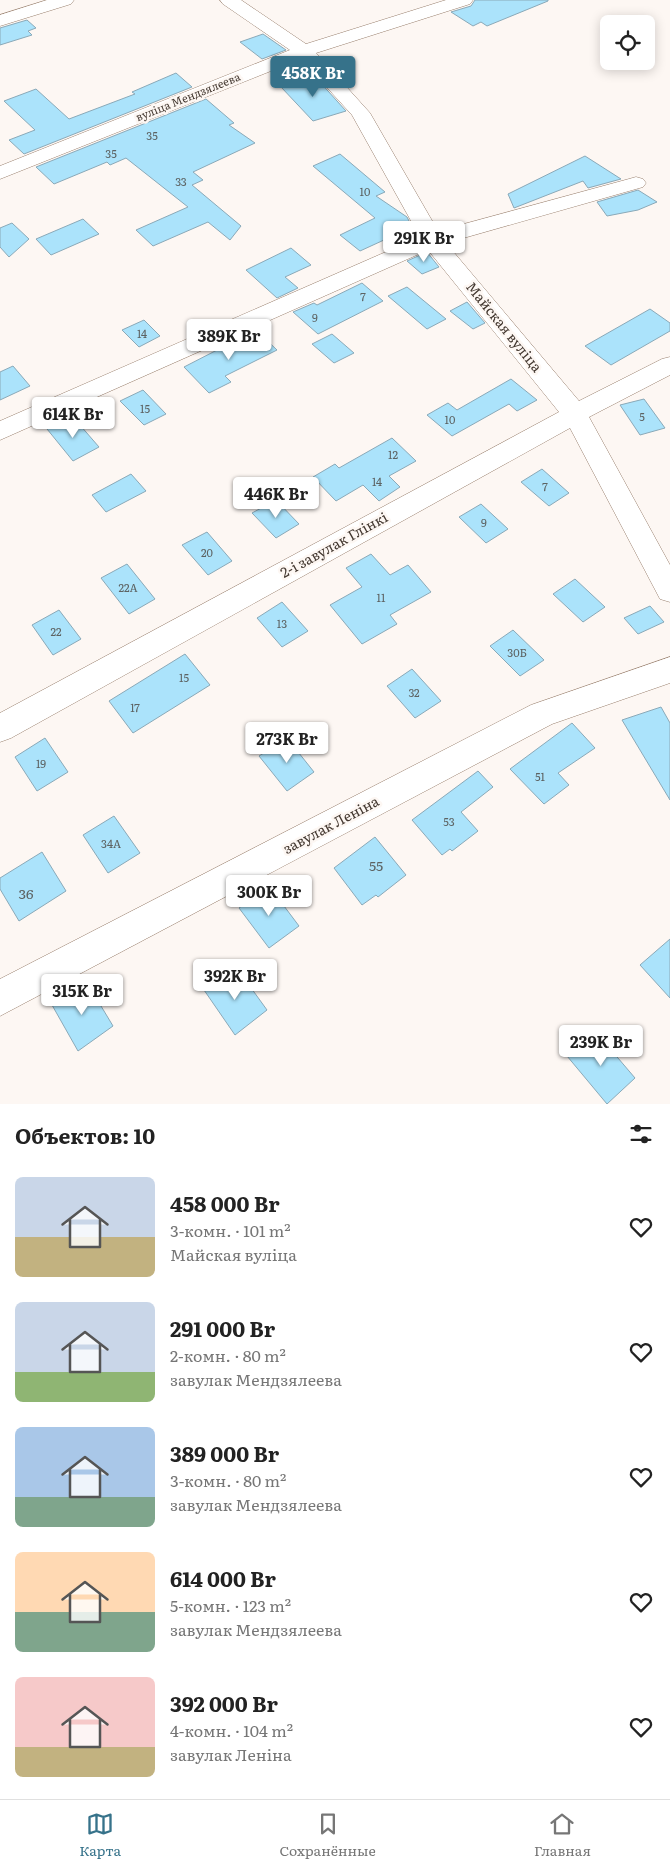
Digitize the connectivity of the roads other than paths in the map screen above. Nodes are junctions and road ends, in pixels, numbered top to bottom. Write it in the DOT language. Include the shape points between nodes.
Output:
graph roads {
  1 [pos="65,0"];
  2 [pos="229,0"];
  3 [pos="464,0"];
  4 [pos="0,21"];
  5 [pos="304,51"];
  6 [pos="0,173"];
  7 [pos="636,184"];
  8 [pos="432,240"];
  9 [pos="670,365"];
  10 [pos="575,414"];
  11 [pos="0,431"];
  12 [pos="670,591"];
  13 [pos="670,670"];
  14 [pos="0,728"];
  15 [pos="0,998"];
  1 -- 4 [label="street"];
  2 -- 5 [label="street, Майская вуліца"];
  3 -- 5 [label="street, вуліца Мендзялеева"];
  5 -- 6 [label="street, вуліца Мендзялеева"];
  5 -- 8 [label="street, Майская вуліца" via="360,113"];
  7 -- 8 [label="street"];
  8 -- 10 [label="street, Майская вуліца"];
  8 -- 11 [label="street"];
  9 -- 10 [label="street, 2-і завулак Глінкі"];
  10 -- 12 [label="street, Майская вуліца"];
  10 -- 14 [label="street, 2-і завулак Глінкі"];
  13 -- 15 [label="street, завулак Леніна" via="542,714"];
}
